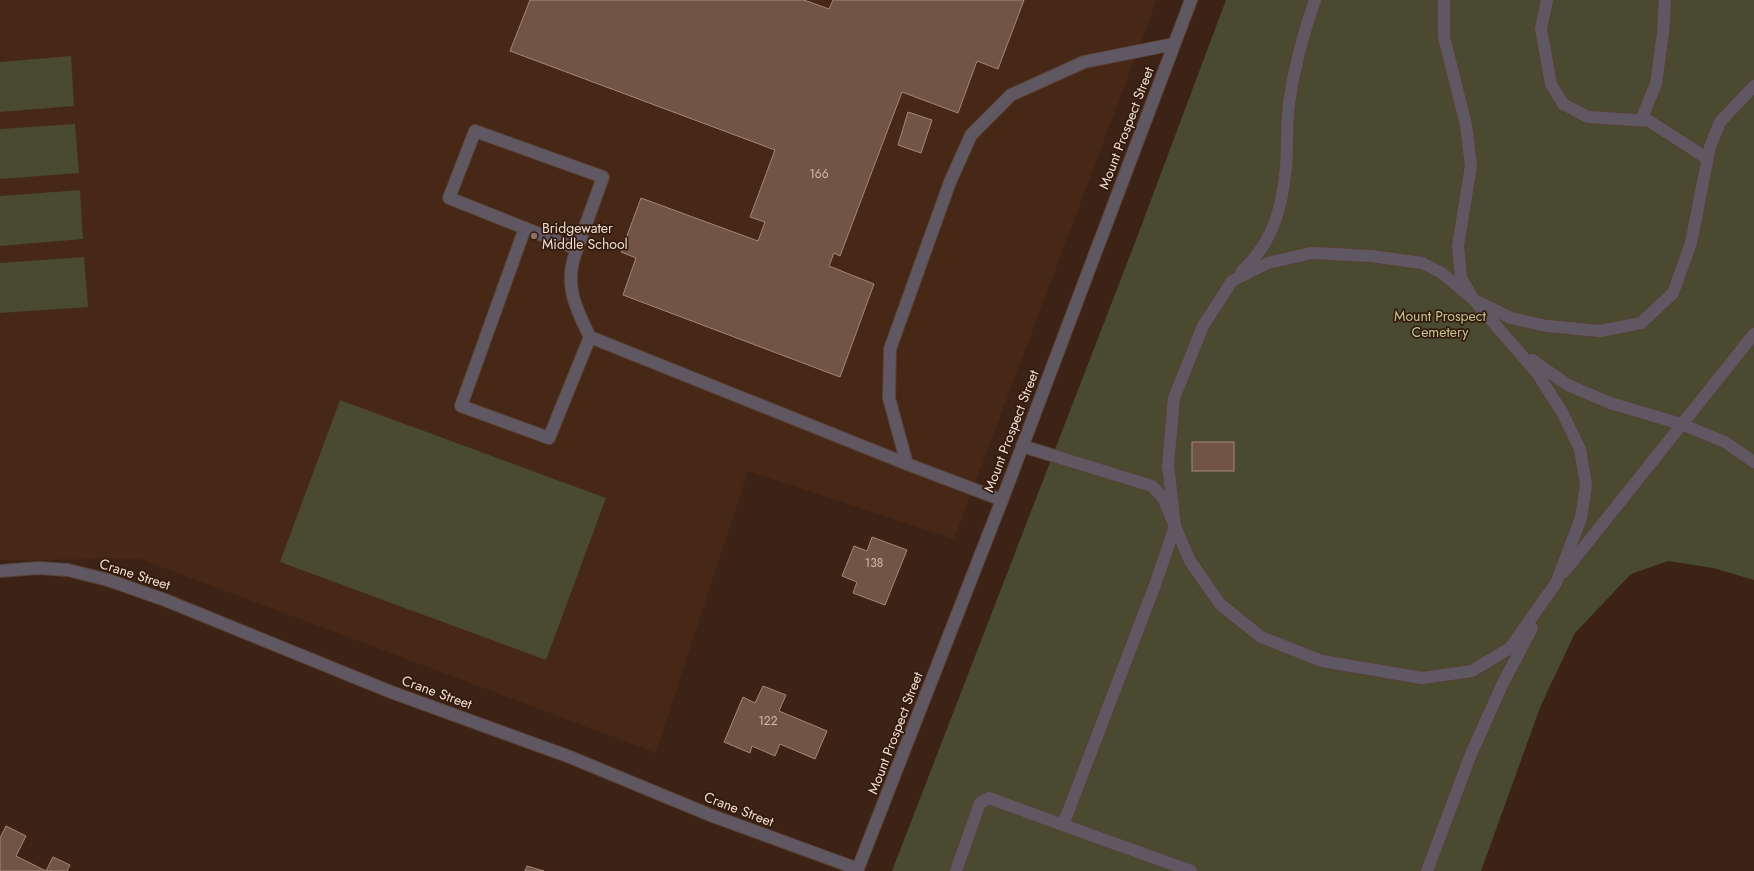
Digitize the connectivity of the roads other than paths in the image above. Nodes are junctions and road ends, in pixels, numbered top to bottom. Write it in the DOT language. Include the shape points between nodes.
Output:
graph roads {
  1 [pos="1190,0"];
  2 [pos="1314,0"];
  3 [pos="1444,0"];
  4 [pos="1547,0"];
  5 [pos="1665,0"];
  6 [pos="1174,44"];
  7 [pos="1754,86"];
  8 [pos="1641,120"];
  9 [pos="1708,159"];
  10 [pos="525,228"];
  11 [pos="577,249"];
  12 [pos="1232,281"];
  13 [pos="1474,300"];
  14 [pos="1754,334"];
  15 [pos="590,337"];
  16 [pos="1519,352"];
  17 [pos="1681,424"];
  18 [pos="1022,446"];
  19 [pos="1754,462"];
  20 [pos="907,464"];
  21 [pos="1002,500"];
  22 [pos="1175,526"];
  23 [pos="0,571"];
  24 [pos="1556,583"];
  25 [pos="1063,825"];
  26 [pos="859,870"];
  27 [pos="956,871"];
  28 [pos="1191,871"];
  29 [pos="1427,871"];
  1 -- 6 [label="street, Mount Prospect Street"];
  2 -- 12 [label="street" via="1302,36 1289,104 1286,167 1279,210 1267,241 1255,259"];
  3 -- 13 [label="street" via="1444,37 1466,125 1472,166 1458,246 1461,278"];
  4 -- 8 [label="street" via="1541,29 1551,84 1563,104 1588,117"];
  5 -- 8 [label="street" via="1656,84"];
  6 -- 18 [label="street, Mount Prospect Street"];
  6 -- 20 [label="street" via="1084,62 1011,95 971,135 950,182 890,349 889,398"];
  7 -- 9 [label="street" via="1720,122"];
  8 -- 9 [label="street" via="1649,121"];
  9 -- 13 [label="street" via="1691,243 1673,293 1641,323 1600,331 1547,326 1511,318"];
  10 -- 11 [label="street"];
  10 -- 11 [label="street" via="449,198 475,131 603,177"];
  10 -- 15 [label="street" via="462,406 549,438"];
  11 -- 15 [label="street" via="570,282 575,307"];
  12 -- 13 [label="street" via="1268,263 1311,253 1371,256 1422,263 1442,273"];
  12 -- 22 [label="street" via="1203,326 1174,398 1168,466"];
  13 -- 16 [label="street"];
  14 -- 17 [label="street"];
  15 -- 20 [label="street"];
  16 -- 17 [label="street" via="1568,385 1610,403"];
  16 -- 24 [label="street" via="1537,373 1562,412 1580,449 1586,486 1581,518"];
  17 -- 19 [label="street" via="1725,442"];
  17 -- 24 [label="street"];
  18 -- 21 [label="street, Mount Prospect Street"];
  18 -- 22 [label="street" via="1152,486 1163,498"];
  20 -- 21 [label="street"];
  21 -- 26 [label="street, Mount Prospect Street"];
  22 -- 24 [label="street" via="1190,561 1220,604 1261,637 1322,661 1422,678 1472,671 1510,648"];
  22 -- 25 [label="street"];
  23 -- 26 [label="street, Crane Street" via="38,568 68,570 108,580 165,600 391,692 570,757 710,815"];
  24 -- 29 [label="street" via="1503,683 1474,747"];
  25 -- 27 [label="street" via="989,798 980,803"];
  25 -- 28 [label="street"];
}
